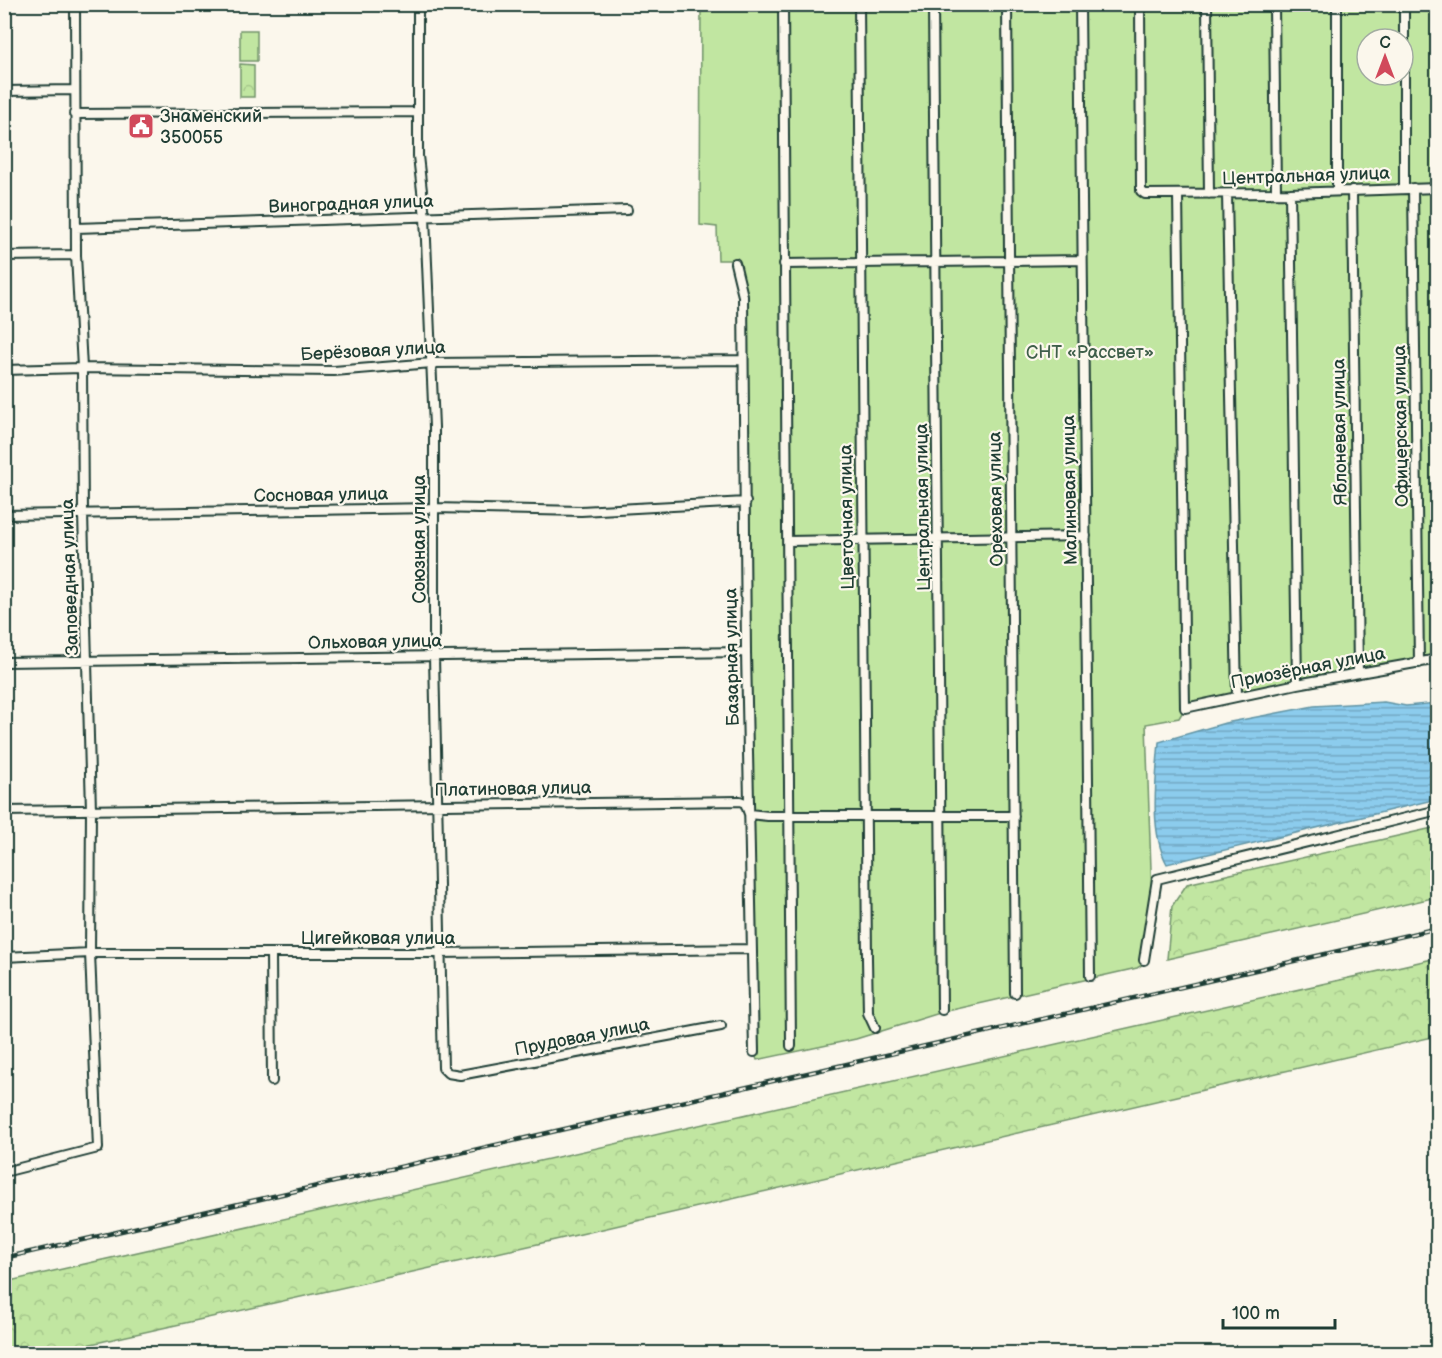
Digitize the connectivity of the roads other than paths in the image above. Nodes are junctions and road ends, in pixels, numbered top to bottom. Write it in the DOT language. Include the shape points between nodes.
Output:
graph roads {
  1 [pos="75,4"];
  2 [pos="418,4"];
  3 [pos="783,4"];
  4 [pos="859,4"];
  5 [pos="933,4"];
  6 [pos="1007,4"];
  7 [pos="1080,4"];
  8 [pos="1140,4"];
  9 [pos="1208,4"];
  10 [pos="1274,4"];
  11 [pos="1337,4"];
  12 [pos="1404,4"];
  13 [pos="74,90"];
  14 [pos="4,91"];
  15 [pos="416,112"];
  16 [pos="74,114"];
  17 [pos="1408,188"];
  18 [pos="1437,188"];
  19 [pos="1337,189"];
  20 [pos="1352,190"];
  21 [pos="1276,192"];
  22 [pos="1290,193"];
  23 [pos="1178,194"];
  24 [pos="1209,194"];
  25 [pos="1227,194"];
  26 [pos="627,210"];
  27 [pos="425,218"];
  28 [pos="76,228"];
  29 [pos="76,255"];
  30 [pos="4,256"];
  31 [pos="1082,260"];
  32 [pos="936,261"];
  33 [pos="1009,261"];
  34 [pos="860,262"];
  35 [pos="735,263"];
  36 [pos="784,264"];
  37 [pos="743,360"];
  38 [pos="432,363"];
  39 [pos="82,368"];
  40 [pos="4,370"];
  41 [pos="746,502"];
  42 [pos="434,508"];
  43 [pos="82,514"];
  44 [pos="4,515"];
  45 [pos="1086,536"];
  46 [pos="938,537"];
  47 [pos="1011,537"];
  48 [pos="862,540"];
  49 [pos="788,541"];
  50 [pos="746,652"];
  51 [pos="434,657"];
  52 [pos="1437,659"];
  53 [pos="88,661"];
  54 [pos="4,662"];
  55 [pos="1419,663"];
  56 [pos="1358,673"];
  57 [pos="1297,684"];
  58 [pos="1237,696"];
  59 [pos="439,805"];
  60 [pos="91,810"];
  61 [pos="1437,810"];
  62 [pos="4,811"];
  63 [pos="749,814"];
  64 [pos="940,816"];
  65 [pos="1014,816"];
  66 [pos="790,817"];
  67 [pos="865,817"];
  68 [pos="751,949"];
  69 [pos="90,953"];
  70 [pos="271,953"];
  71 [pos="439,953"];
  72 [pos="4,957"];
  73 [pos="1144,960"];
  74 [pos="1090,976"];
  75 [pos="1015,993"];
  76 [pos="942,1010"];
  77 [pos="721,1026"];
  78 [pos="875,1028"];
  79 [pos="791,1046"];
  80 [pos="754,1052"];
  81 [pos="448,1073"];
  82 [pos="272,1081"];
  83 [pos="4,1172"];
  1 -- 13 [label="street, Заповедная улица"];
  2 -- 15 [label="street, Союзная улица"];
  3 -- 36 [label="street"];
  4 -- 34 [label="street, Цветочная улица"];
  5 -- 32 [label="street, Центральная улица"];
  6 -- 33 [label="street, Ореховая улица"];
  7 -- 31 [label="street, Малиновая улица"];
  8 -- 23 [label="street, Центральная улица" via="1141,191 1150,195"];
  9 -- 24 [label="street"];
  10 -- 21 [label="street"];
  11 -- 19 [label="street"];
  12 -- 17 [label="street, Офицерская улица"];
  13 -- 14 [label="street"];
  13 -- 16 [label="street, Заповедная улица"];
  15 -- 16 [label="street"];
  15 -- 27 [label="street, Союзная улица"];
  16 -- 28 [label="street, Заповедная улица"];
  17 -- 18 [label="street, Центральная улица"];
  17 -- 20 [label="street, Центральная улица"];
  17 -- 55 [label="street, Офицерская улица"];
  19 -- 20 [label="street, Центральная улица"];
  19 -- 22 [label="street, Центральная улица"];
  20 -- 56 [label="street, Яблоневая улица"];
  21 -- 22 [label="street, Центральная улица"];
  21 -- 25 [label="street, Центральная улица"];
  22 -- 57 [label="street"];
  23 -- 24 [label="street, Центральная улица"];
  23 -- 58 [label="street, Приозёрная улица" via="1185,708"];
  24 -- 25 [label="street, Центральная улица"];
  25 -- 58 [label="street"];
  26 -- 27 [label="street, Виноградная улица"];
  27 -- 28 [label="street, Виноградная улица"];
  27 -- 38 [label="street, Союзная улица"];
  28 -- 29 [label="street, Заповедная улица"];
  29 -- 30 [label="street"];
  29 -- 39 [label="street, Заповедная улица"];
  31 -- 33 [label="street"];
  31 -- 45 [label="street, Малиновая улица"];
  32 -- 33 [label="street"];
  32 -- 34 [label="street"];
  32 -- 46 [label="street, Центральная улица"];
  33 -- 47 [label="street, Ореховая улица"];
  34 -- 36 [label="street"];
  34 -- 48 [label="street, Цветочная улица"];
  35 -- 37 [label="street, Базарная улица" via="743,296"];
  36 -- 49 [label="street"];
  37 -- 38 [label="street, Берёзовая улица"];
  37 -- 41 [label="street, Базарная улица"];
  38 -- 39 [label="street, Берёзовая улица" via="334,371"];
  38 -- 42 [label="street, Союзная улица"];
  39 -- 40 [label="street, Берёзовая улица"];
  39 -- 43 [label="street, Заповедная улица"];
  41 -- 42 [label="street, Сосновая улица" via="581,511"];
  41 -- 50 [label="street, Базарная улица"];
  42 -- 43 [label="street, Сосновая улица"];
  42 -- 51 [label="street, Союзная улица"];
  43 -- 44 [label="street, Сосновая улица"];
  43 -- 53 [label="street, Заповедная улица"];
  45 -- 47 [label="street"];
  45 -- 74 [label="street, Малиновая улица"];
  46 -- 47 [label="street"];
  46 -- 48 [label="street"];
  46 -- 64 [label="street, Центральная улица"];
  47 -- 65 [label="street, Ореховая улица"];
  48 -- 49 [label="street"];
  48 -- 67 [label="street, Цветочная улица"];
  49 -- 66 [label="street"];
  50 -- 51 [label="street, Ольховая улица"];
  50 -- 63 [label="street, Базарная улица"];
  51 -- 53 [label="street, Ольховая улица"];
  51 -- 59 [label="street, Союзная улица"];
  52 -- 55 [label="street, Приозёрная улица"];
  53 -- 54 [label="street, Ольховая улица"];
  53 -- 60 [label="street, Заповедная улица"];
  55 -- 56 [label="street, Приозёрная улица"];
  56 -- 57 [label="street, Приозёрная улица"];
  57 -- 58 [label="street, Приозёрная улица"];
  59 -- 60 [label="street, Платиновая улица"];
  59 -- 63 [label="street, Платиновая улица" via="740,801"];
  59 -- 71 [label="street, Союзная улица"];
  60 -- 62 [label="street, Платиновая улица"];
  60 -- 69 [label="street, Заповедная улица"];
  61 -- 73 [label="street" via="1157,879"];
  63 -- 66 [label="street, Платиновая улица"];
  63 -- 68 [label="street, Базарная улица"];
  64 -- 65 [label="street, Платиновая улица"];
  64 -- 67 [label="street, Платиновая улица"];
  64 -- 76 [label="street, Центральная улица"];
  65 -- 75 [label="street, Ореховая улица"];
  66 -- 67 [label="street, Платиновая улица"];
  66 -- 79 [label="street"];
  67 -- 78 [label="street, Цветочная улица" via="868,1013"];
  68 -- 71 [label="street, Цигейковая улица"];
  68 -- 80 [label="street, Базарная улица"];
  69 -- 70 [label="street, Цигейковая улица"];
  69 -- 72 [label="street, Цигейковая улица"];
  69 -- 83 [label="street, Заповедная улица" via="98,1148"];
  70 -- 71 [label="street, Цигейковая улица"];
  70 -- 82 [label="street"];
  71 -- 81 [label="street, Союзная улица" via="443,1068"];
  77 -- 81 [label="street, Прудовая улица" via="460,1075"];
}
